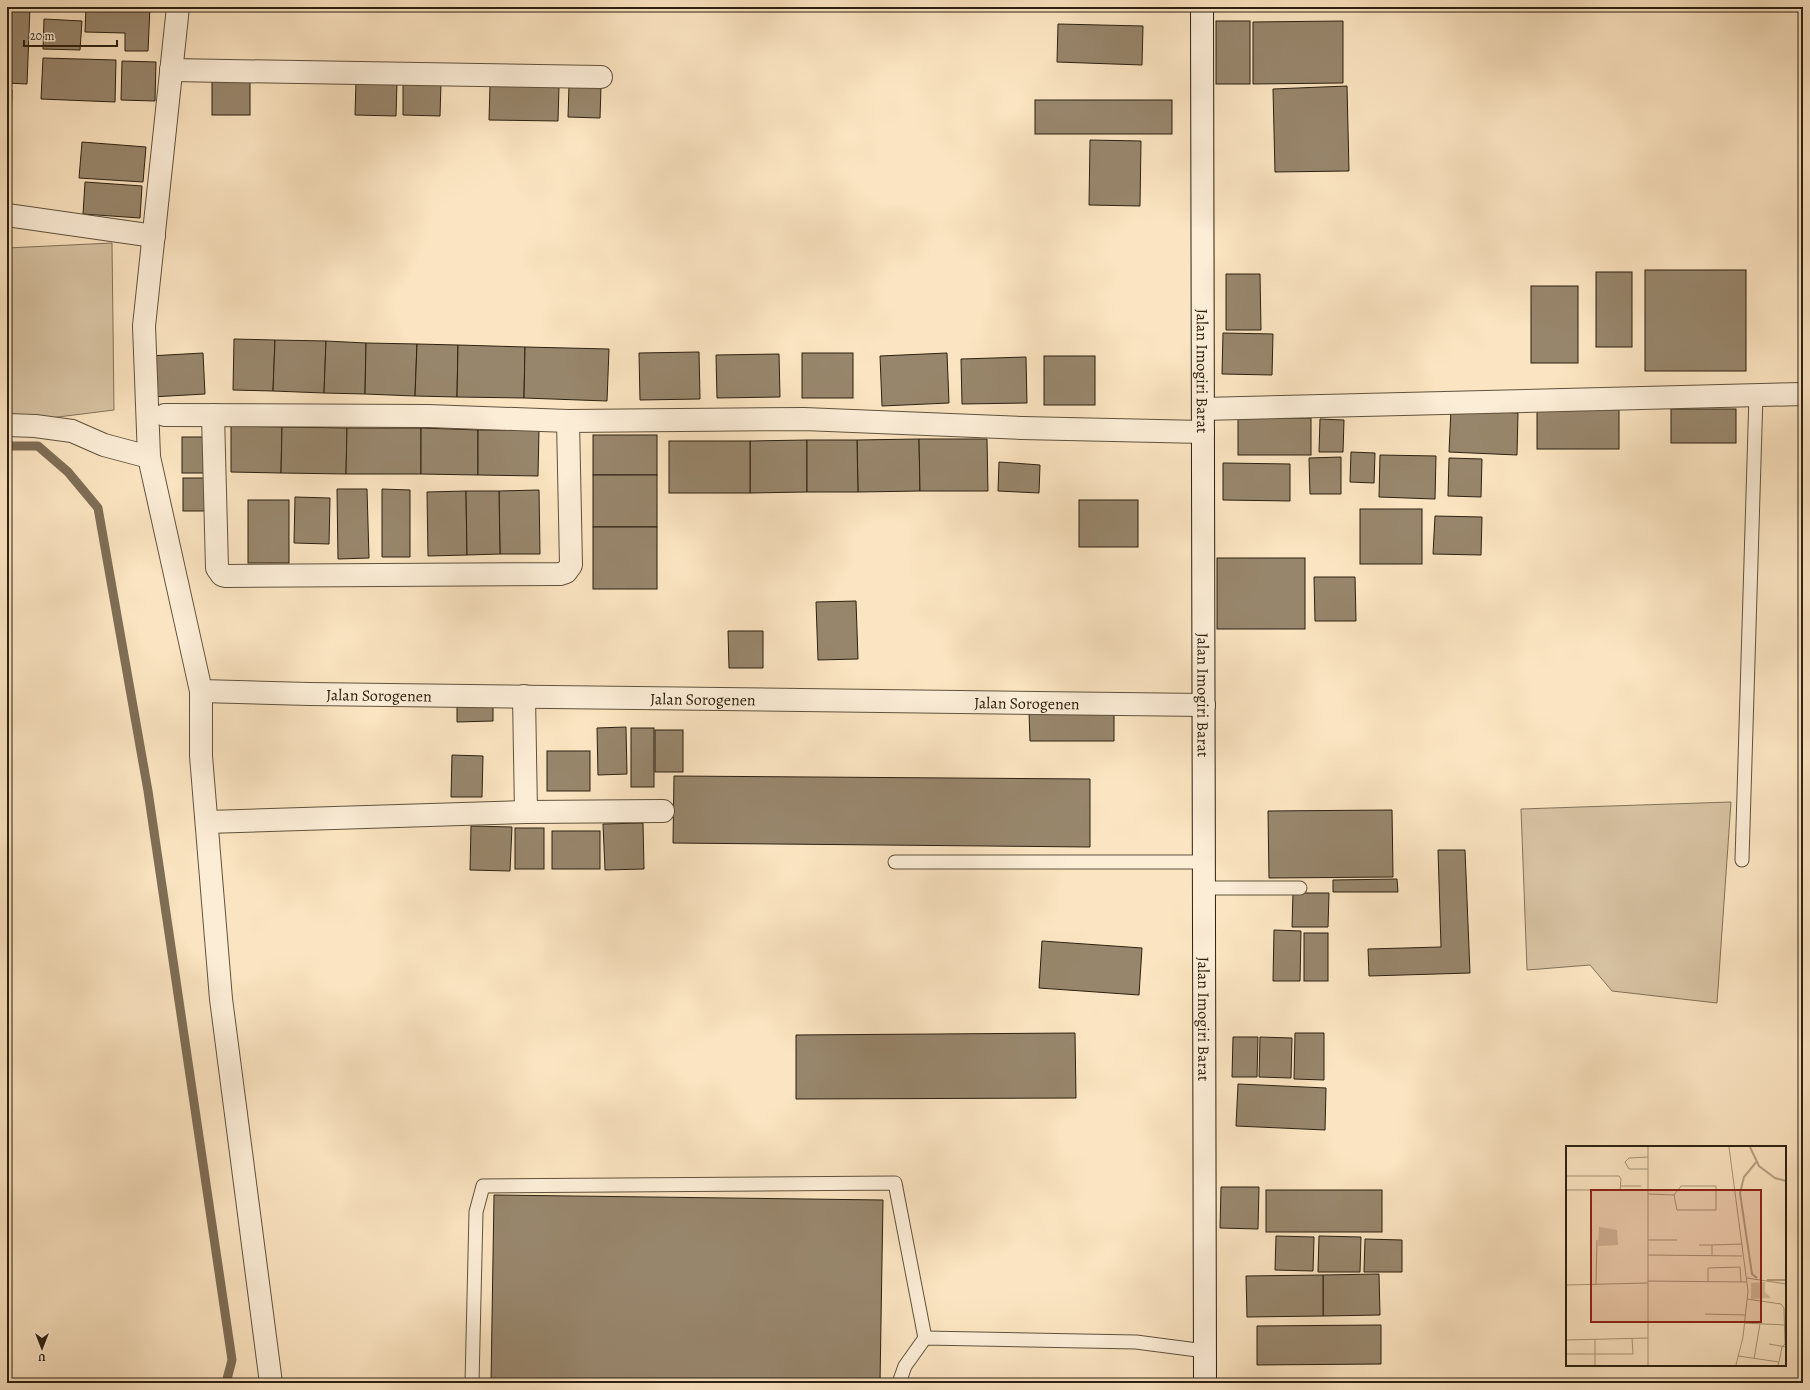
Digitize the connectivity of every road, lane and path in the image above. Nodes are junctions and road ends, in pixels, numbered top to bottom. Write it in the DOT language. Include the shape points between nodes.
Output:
graph roads {
  1 [pos="178,7"];
  2 [pos="1202,7"];
  3 [pos="171,70"];
  4 [pos="601,77"];
  5 [pos="7,214"];
  6 [pos="154,236"];
  7 [pos="1803,394"];
  8 [pos="1756,395"];
  9 [pos="1203,409"];
  10 [pos="165,415"];
  11 [pos="213,415"];
  12 [pos="568,421"];
  13 [pos="7,425"];
  14 [pos="1203,432"];
  15 [pos="149,457"];
  16 [pos="201,691"];
  17 [pos="524,696"];
  18 [pos="1204,705"];
  19 [pos="663,811"];
  20 [pos="526,812"];
  21 [pos="207,822"];
  22 [pos="1742,860"];
  23 [pos="895,862"];
  24 [pos="1204,862"];
  25 [pos="1204,888"];
  26 [pos="1300,888"];
  27 [pos="925,1338"];
  28 [pos="1205,1351"];
  29 [pos="271,1383"];
  30 [pos="472,1383"];
  31 [pos="900,1383"];
  32 [pos="1205,1383"];
  1 -- 3 [label="street"];
  2 -- 9 [label="street, Jalan Imogiri Barat"];
  3 -- 4 [label="street"];
  3 -- 6 [label="street"];
  5 -- 6 [label="street"];
  6 -- 15 [label="street" via="144,326"];
  7 -- 8 [label="street"];
  8 -- 9 [label="street"];
  8 -- 22 [label="lane"];
  9 -- 14 [label="street, Jalan Imogiri Barat"];
  10 -- 11 [label="street"];
  11 -- 12 [label="street" via="428,416"];
  11 -- 12 [label="street" via="217,568 226,576 566,572 571,565"];
  12 -- 14 [label="street" via="804,419"];
  13 -- 15 [label="street" via="72,431 104,446"];
  14 -- 18 [label="street, Jalan Imogiri Barat"];
  15 -- 16 [label="street"];
  16 -- 17 [label="street, Jalan Sorogenen"];
  16 -- 21 [label="street" via="201,756"];
  17 -- 18 [label="street, Jalan Sorogenen"];
  17 -- 20 [label="street"];
  18 -- 24 [label="street, Jalan Imogiri Barat"];
  19 -- 20 [label="street"];
  20 -- 21 [label="street"];
  21 -- 29 [label="street" via="221,999"];
  23 -- 24 [label="lane"];
  24 -- 25 [label="street, Jalan Imogiri Barat"];
  25 -- 26 [label="lane"];
  25 -- 28 [label="street, Jalan Imogiri Barat"];
  27 -- 28 [label="lane" via="1136,1342"];
  27 -- 30 [label="lane" via="895,1183 483,1186 476,1212"];
  27 -- 31 [label="lane" via="906,1366"];
  28 -- 32 [label="street, Jalan Imogiri Barat"];
}
